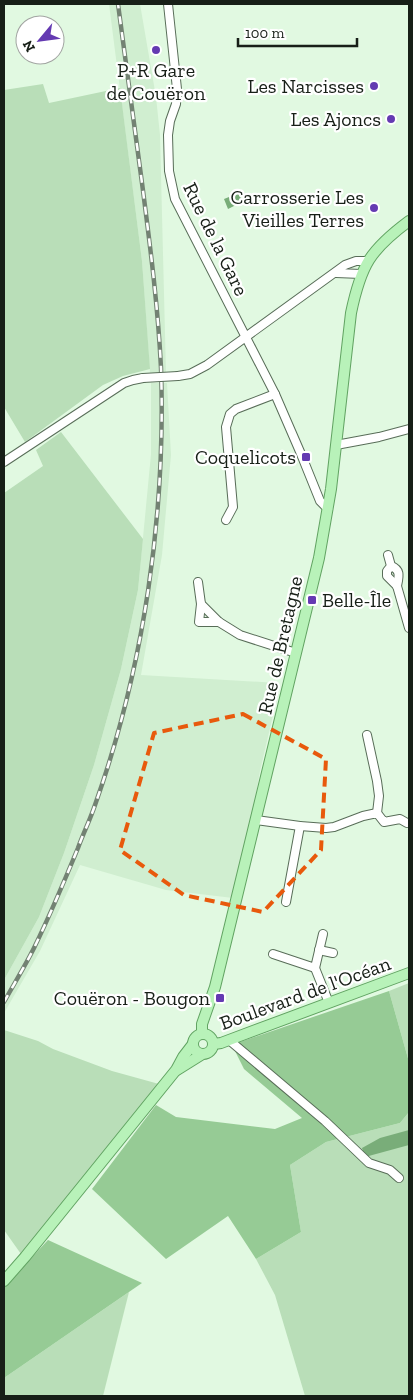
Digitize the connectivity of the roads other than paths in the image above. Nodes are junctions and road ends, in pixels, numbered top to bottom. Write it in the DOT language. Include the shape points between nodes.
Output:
graph roads {
  1 [pos="168,4"];
  2 [pos="409,221"];
  3 [pos="368,261"];
  4 [pos="336,273"];
  5 [pos="361,274"];
  6 [pos="246,337"];
  7 [pos="275,394"];
  8 [pos="409,429"];
  9 [pos="336,445"];
  10 [pos="4,462"];
  11 [pos="328,509"];
  12 [pos="226,520"];
  13 [pos="388,555"];
  14 [pos="198,582"];
  15 [pos="201,604"];
  16 [pos="407,610"];
  17 [pos="219,622"];
  18 [pos="409,628"];
  19 [pos="296,653"];
  20 [pos="367,735"];
  21 [pos="377,814"];
  22 [pos="256,820"];
  23 [pos="407,823"];
  24 [pos="300,826"];
  25 [pos="286,902"];
  26 [pos="322,934"];
  27 [pos="319,950"];
  28 [pos="333,953"];
  29 [pos="273,954"];
  30 [pos="315,968"];
  31 [pos="409,973"];
  32 [pos="329,1003"];
  33 [pos="202,1034"];
  34 [pos="229,1040"];
  35 [pos="193,1044"];
  36 [pos="214,1044"];
  37 [pos="201,1054"];
  38 [pos="176,1070"];
  39 [pos="399,1178"];
  40 [pos="4,1281"];
  1 -- 6 [label="street, Rue de la Gare" via="177,88 168,135 171,184 181,214"];
  2 -- 3 [label="main road, Rue de Bretagne" via="378,247"];
  3 -- 4 [label="street" via="345,265"];
  3 -- 5 [label="main road, Rue de Bretagne"];
  4 -- 5 [label="street"];
  4 -- 6 [label="street"];
  5 -- 9 [label="main road, Rue de Bretagne" via="350,313"];
  6 -- 7 [label="street, Rue de la Gare"];
  6 -- 10 [label="street, bridge" via="190,374 143,378 116,388"];
  7 -- 11 [label="street, Rue de la Gare" via="320,502"];
  7 -- 12 [label="street" via="230,414 226,427 233,507"];
  8 -- 9 [label="street"];
  9 -- 11 [label="main road, Rue de Bretagne"];
  11 -- 19 [label="main road, Rue de Bretagne"];
  13 -- 16 [label="street" via="391,566 387,576 397,586"];
  14 -- 15 [label="street"];
  15 -- 17 [label="street"];
  15 -- 17 [label="street" via="199,622"];
  16 -- 18 [label="street"];
  17 -- 19 [label="street" via="240,635"];
  19 -- 22 [label="main road, Rue de Bretagne"];
  20 -- 21 [label="street" via="379,796"];
  21 -- 23 [label="street" via="384,822 400,819"];
  21 -- 24 [label="street" via="334,827"];
  22 -- 24 [label="street"];
  22 -- 33 [label="main road, Rue de Bretagne"];
  24 -- 25 [label="street"];
  26 -- 27 [label="street"];
  27 -- 28 [label="street"];
  27 -- 30 [label="street"];
  29 -- 30 [label="street"];
  30 -- 32 [label="street"];
  31 -- 32 [label="main road, Boulevard de l'Océan"];
  32 -- 34 [label="main road, Boulevard de l'Océan"];
  33 -- 35 [label="main road" via="195,1037"];
  33 -- 36 [label="main road" via="211,1037"];
  34 -- 36 [label="main road, Boulevard de l'Océan"];
  34 -- 39 [label="street" via="325,1121 369,1163 390,1170"];
  35 -- 37 [label="main road" via="195,1051"];
  35 -- 38 [label="main road"];
  36 -- 37 [label="main road" via="209,1053"];
  37 -- 38 [label="main road"];
  38 -- 40 [label="main road"];
}
